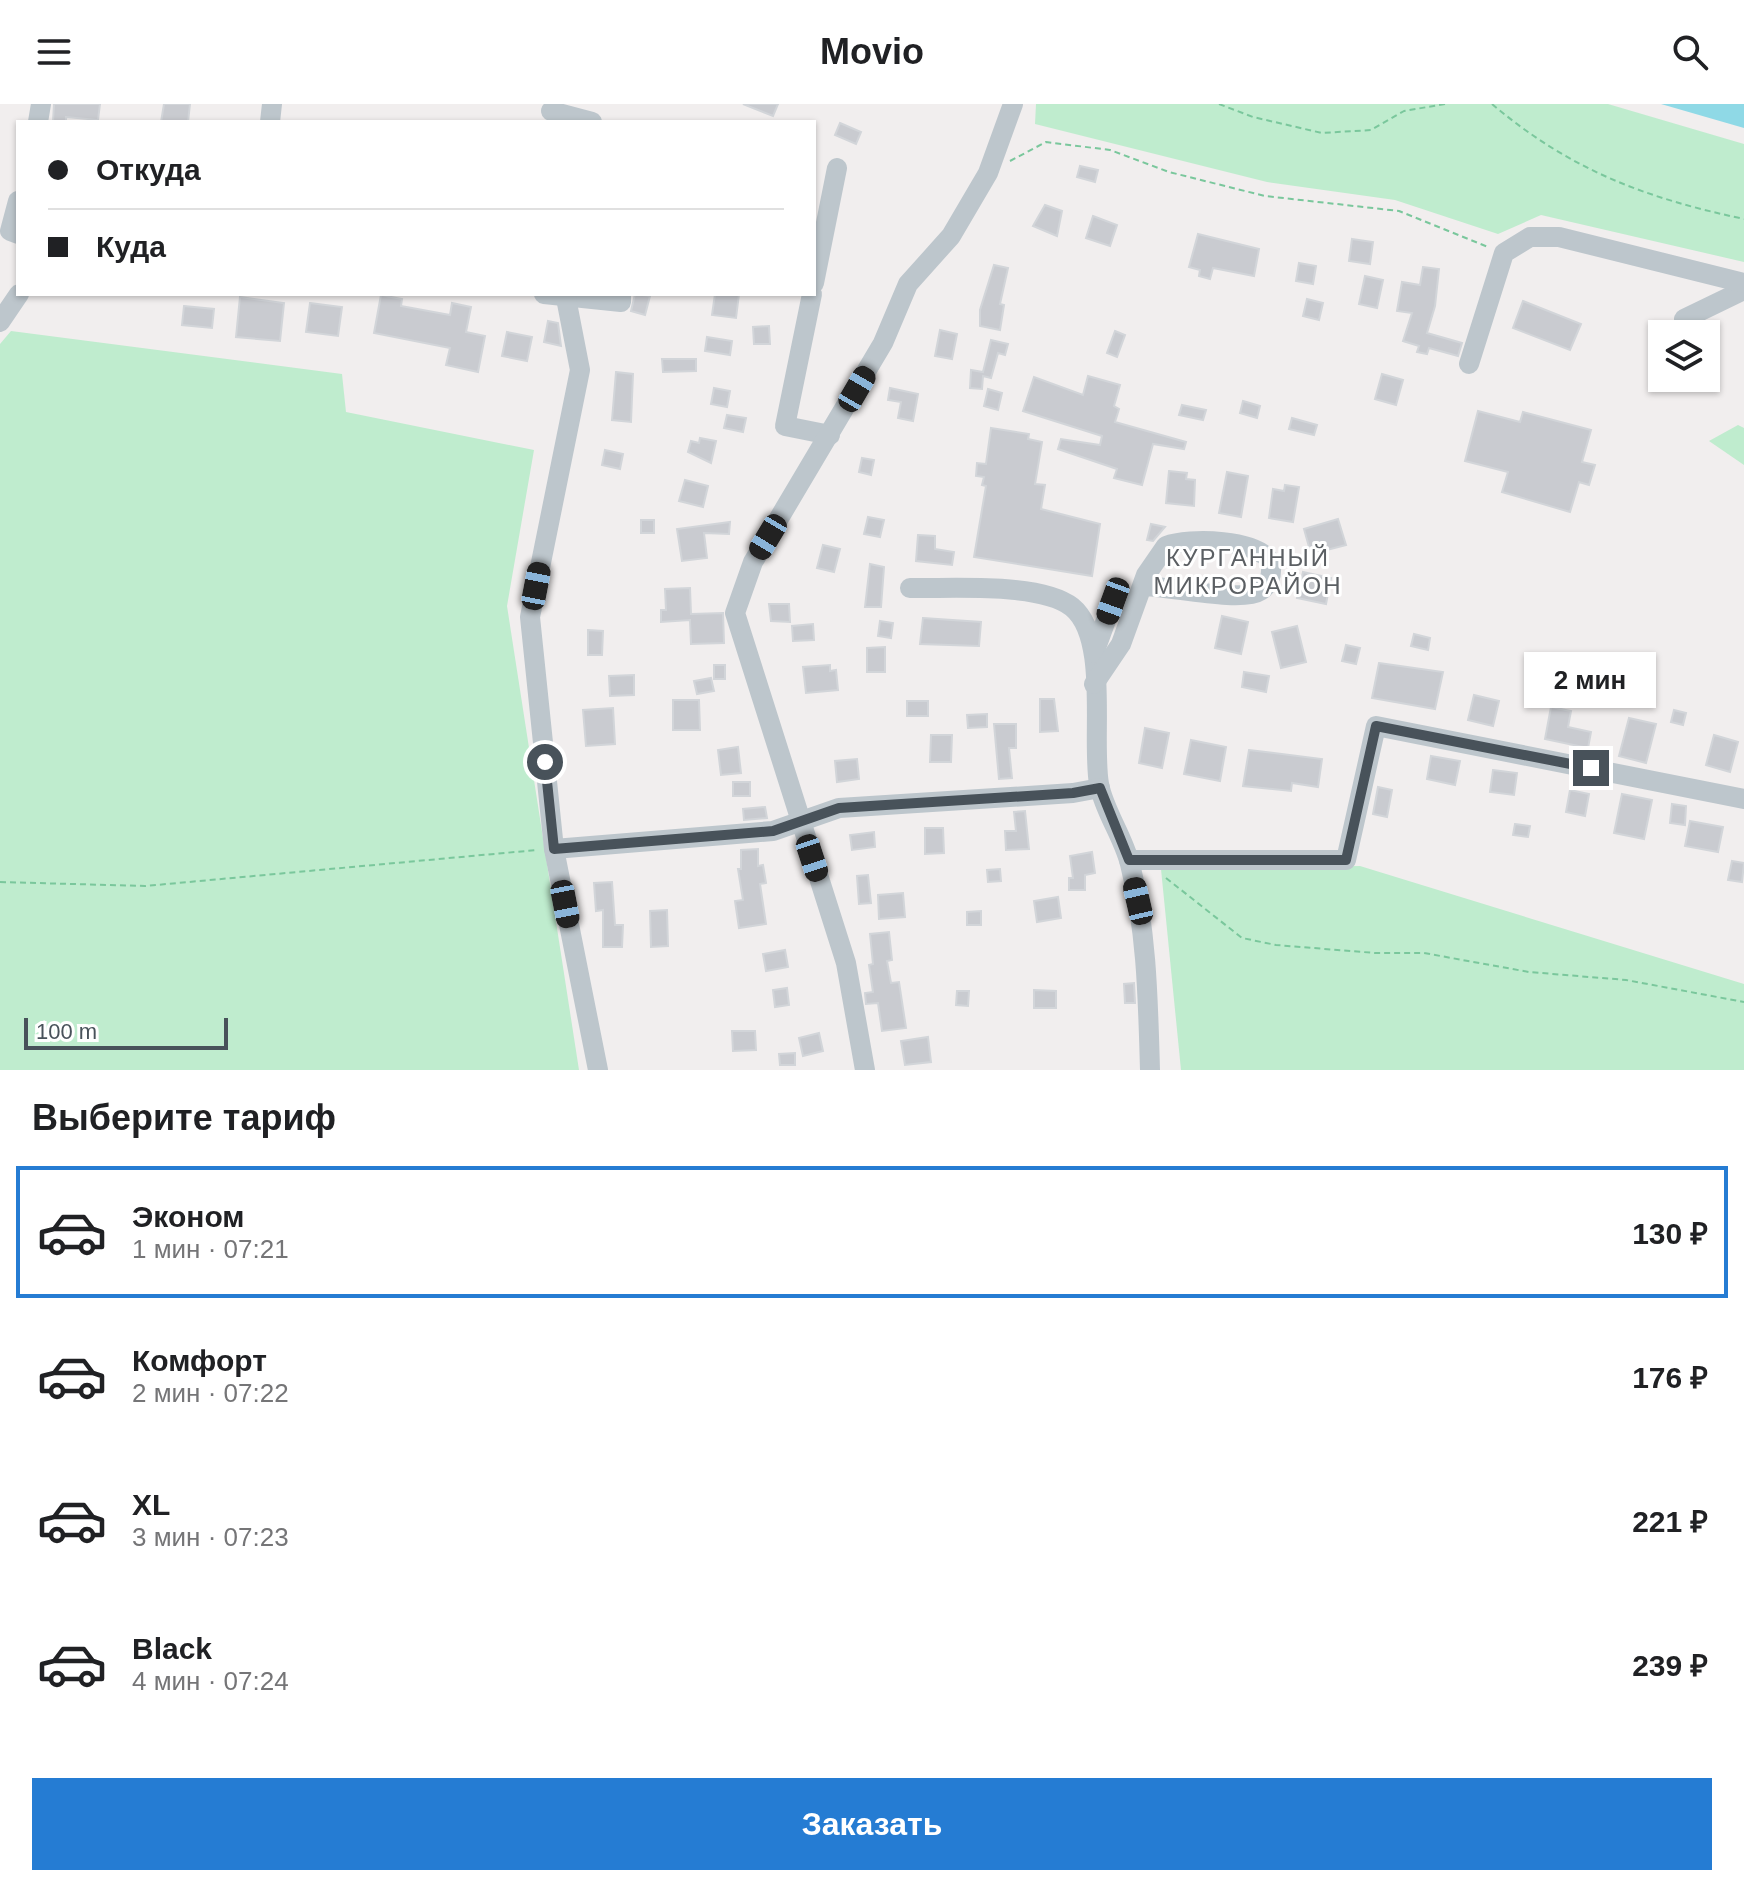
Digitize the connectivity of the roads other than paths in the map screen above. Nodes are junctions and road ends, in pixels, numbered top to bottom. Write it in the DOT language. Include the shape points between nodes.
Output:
graph roads {
  1 [pos="1013,104"];
  2 [pos="551,111"];
  3 [pos="585,120"];
  4 [pos="837,168"];
  5 [pos="16,208"];
  6 [pos="16,233"];
  7 [pos="816,273"];
  8 [pos="1744,283"];
  9 [pos="1744,290"];
  10 [pos="18,296"];
  11 [pos="555,296"];
  12 [pos="621,296"];
  13 [pos="812,296"];
  14 [pos="566,298"];
  15 [pos="1684,319"];
  16 [pos="0,322"];
  17 [pos="1469,364"];
  18 [pos="830,435"];
  19 [pos="1142,586"];
  20 [pos="910,588"];
  21 [pos="1113,601"];
  22 [pos="1094,653"];
  23 [pos="1094,684"];
  24 [pos="1100,788"];
  25 [pos="1744,799"];
  26 [pos="799,820"];
  27 [pos="554,849"];
  28 [pos="1136,860"];
  29 [pos="598,1070"];
  30 [pos="865,1070"];
  31 [pos="1150,1070"];
  1 -- 18 [label="street" via="988,173 951,236 908,284 883,343"];
  2 -- 3 [label="street"];
  4 -- 7 [label="street"];
  5 -- 6 [label="street" via="10,231"];
  8 -- 17 [label="street" via="1559,237 1530,237 1504,253"];
  9 -- 15 [label="street"];
  10 -- 16 [label="street"];
  11 -- 14 [label="street"];
  12 -- 14 [label="street" via="621,302"];
  13 -- 18 [label="street" via="785,426"];
  14 -- 27 [label="street" via="580,370 530,617"];
  18 -- 26 [label="street" via="753,562 735,613"];
  19 -- 19 [label="street" via="1247,595 1263,589 1271,563 1253,548 1175,542 1157,554"];
  19 -- 23 [label="street" via="1121,644"];
  20 -- 22 [label="street" via="1045,595 1080,615"];
  21 -- 22 [label="street"];
  22 -- 23 [label="street"];
  23 -- 24 [label="street"];
  24 -- 26 [label="street" via="839,808"];
  24 -- 28 [label="street"];
  25 -- 28 [label="street" via="1376,726 1346,860"];
  26 -- 27 [label="street" via="773,831"];
  26 -- 30 [label="street" via="846,963"];
  27 -- 29 [label="street"];
  28 -- 31 [label="street"];
}
